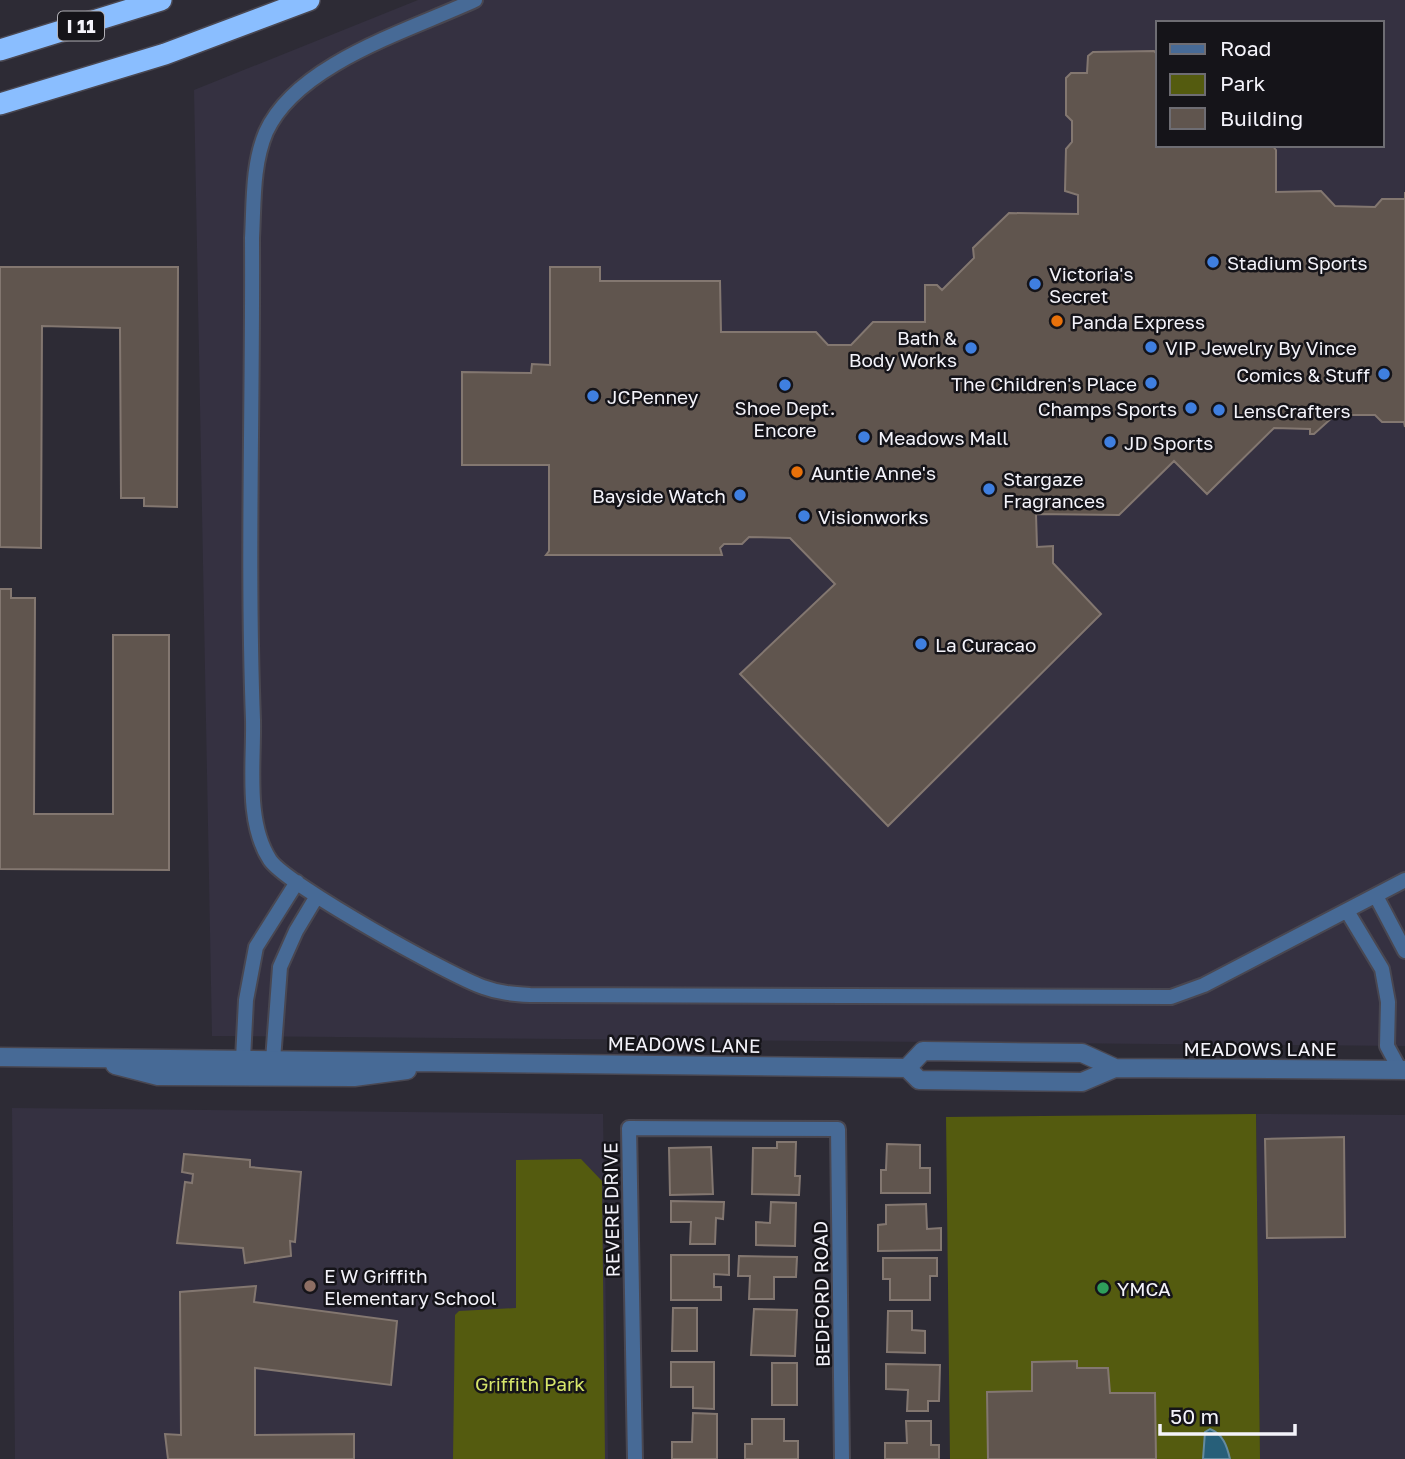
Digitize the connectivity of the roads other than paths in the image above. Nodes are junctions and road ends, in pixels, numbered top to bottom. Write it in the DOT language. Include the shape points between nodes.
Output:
graph roads {
  1 [pos="161,0"];
  2 [pos="309,0"];
  3 [pos="475,0"];
  4 [pos="0,50"];
  5 [pos="0,104"];
  6 [pos="1405,880"];
  7 [pos="297,882"];
  8 [pos="1376,895"];
  9 [pos="317,896"];
  10 [pos="1347,911"];
  11 [pos="1405,951"];
  12 [pos="0,1057"];
  13 [pos="88,1058"];
  14 [pos="243,1059"];
  15 [pos="273,1060"];
  16 [pos="461,1062"];
  17 [pos="1403,1067"];
  18 [pos="907,1068"];
  19 [pos="1115,1068"];
  20 [pos="838,1129"];
  21 [pos="635,1459"];
  22 [pos="842,1459"];
  1 -- 4 [label="highway, I 11"];
  2 -- 5 [label="highway" via="154,58"];
  3 -- 7 [label="street" via="376,44 314,78 272,120 261,148 252,238 250,529 256,820 271,860"];
  6 -- 8 [label="street"];
  7 -- 9 [label="street"];
  7 -- 14 [label="street" via="256,947 246,1000"];
  8 -- 10 [label="street"];
  8 -- 11 [label="street"];
  9 -- 10 [label="street" via="473,983 530,995 1157,999 1204,985"];
  9 -- 15 [label="street" via="280,967"];
  10 -- 17 [label="street" via="1382,969 1388,1002 1387,1046"];
  12 -- 13 [label="street, MEADOWS LANE"];
  13 -- 14 [label="street, MEADOWS LANE"];
  13 -- 16 [label="street, MEADOWS LANE" via="158,1076 354,1077"];
  14 -- 15 [label="street, MEADOWS LANE"];
  15 -- 16 [label="street, MEADOWS LANE"];
  16 -- 18 [label="street, MEADOWS LANE"];
  17 -- 19 [label="street, MEADOWS LANE"];
  18 -- 19 [label="street, MEADOWS LANE" via="919,1080 1082,1082"];
  18 -- 19 [label="street, MEADOWS LANE" via="923,1051 935,1051 1082,1053"];
  20 -- 21 [label="street, REVERE DRIVE" via="629,1128"];
  20 -- 22 [label="street, BEDFORD ROAD"];
}
